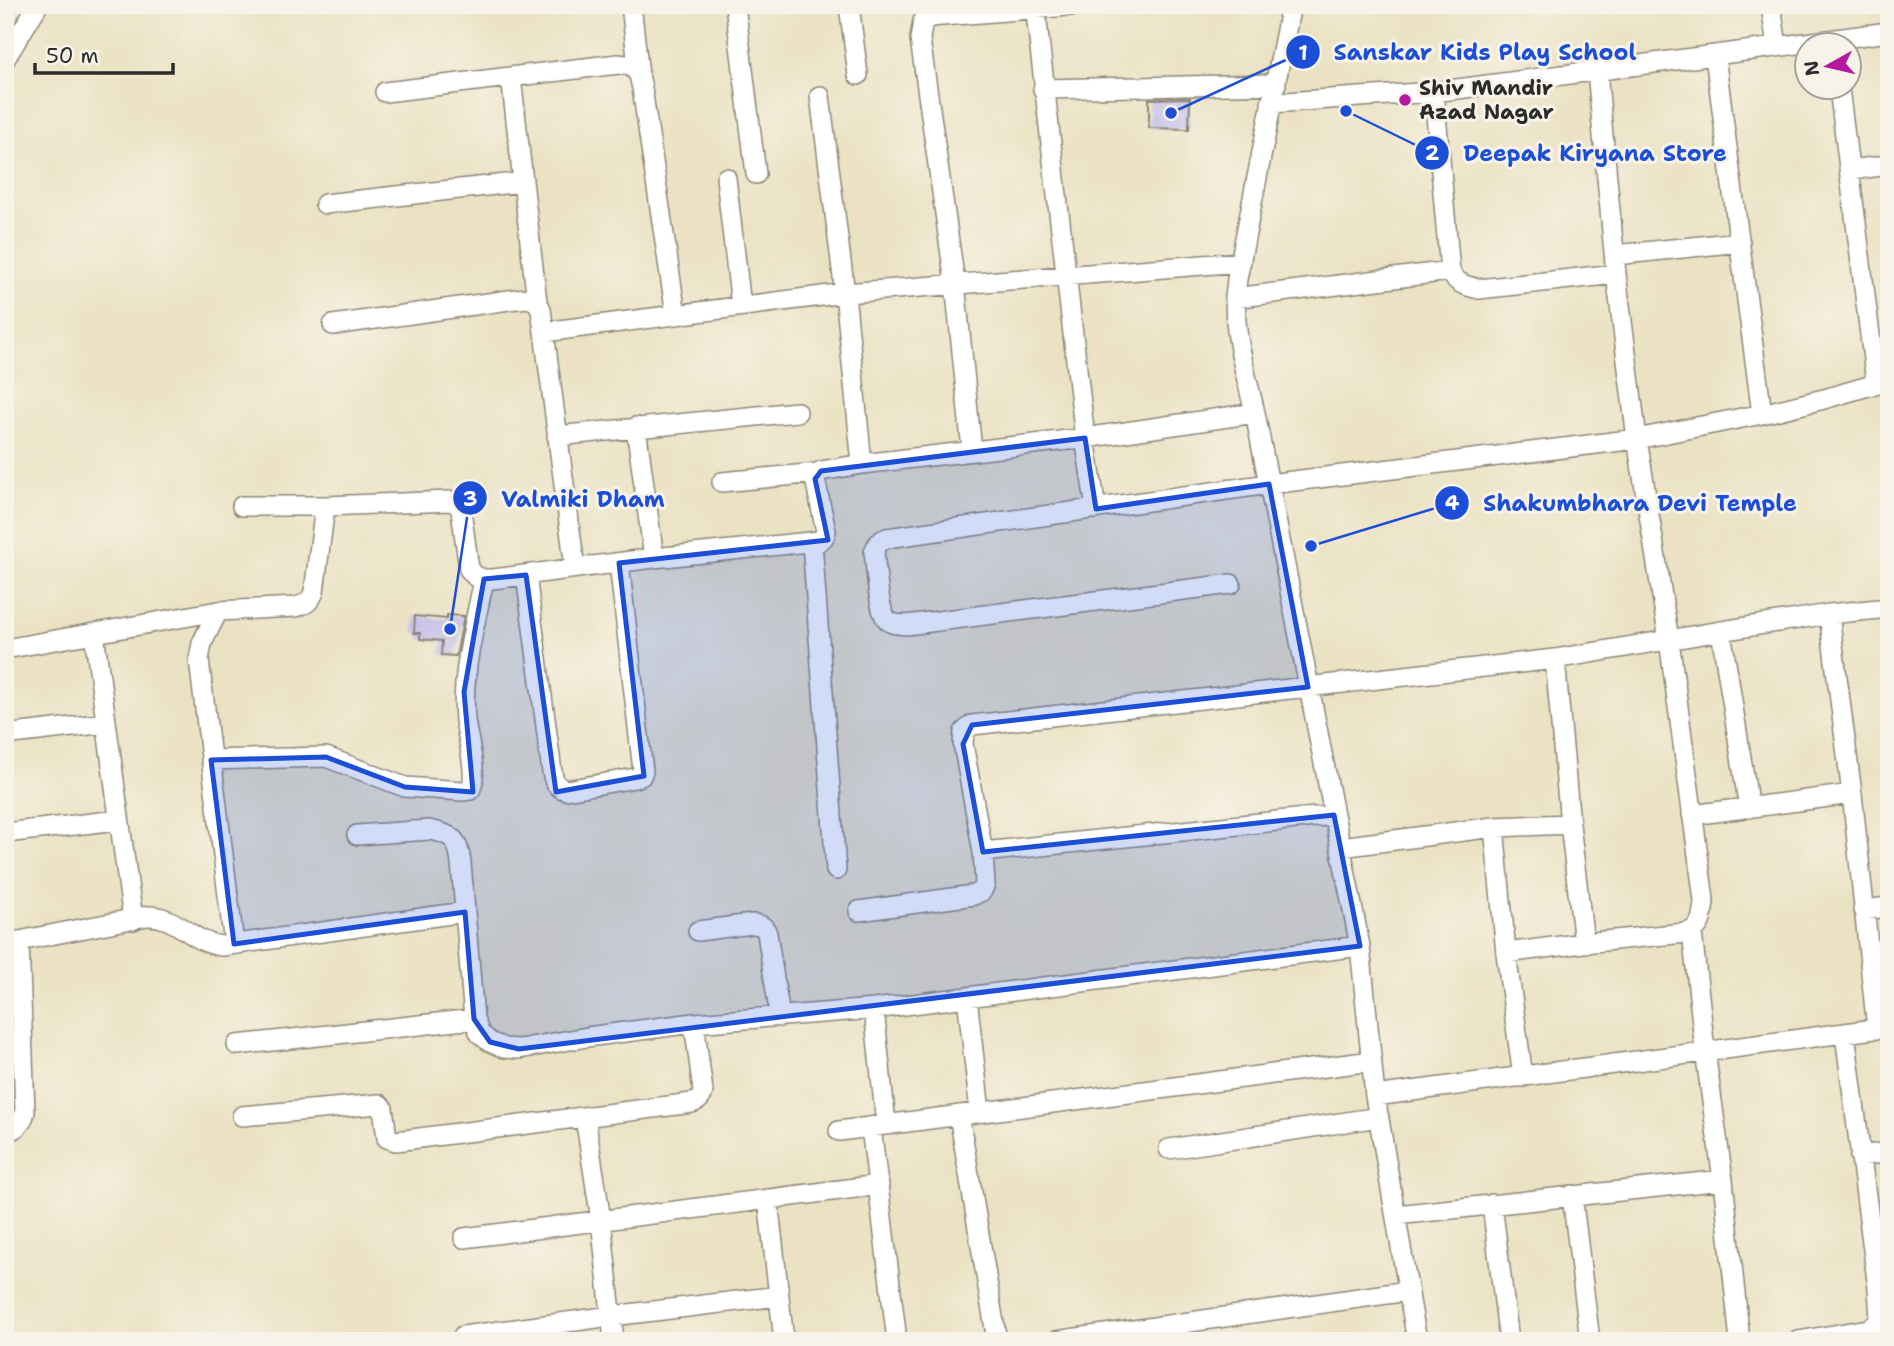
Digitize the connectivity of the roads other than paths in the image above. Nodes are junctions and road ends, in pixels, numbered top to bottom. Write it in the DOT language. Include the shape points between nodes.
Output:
graph roads {
  1 [pos="38,5"];
  2 [pos="631,5"];
  3 [pos="735,5"];
  4 [pos="849,5"];
  5 [pos="1081,5"];
  6 [pos="1291,5"];
  7 [pos="1771,5"];
  8 [pos="1035,7"];
  9 [pos="1889,32"];
  10 [pos="1862,37"];
  11 [pos="1792,46"];
  12 [pos="1777,47"];
  13 [pos="1715,56"];
  14 [pos="5,60"];
  15 [pos="1597,71"];
  16 [pos="639,75"];
  17 [pos="858,75"];
  18 [pos="511,77"];
  19 [pos="1276,83"];
  20 [pos="1044,89"];
  21 [pos="385,92"];
  22 [pos="1434,92"];
  23 [pos="820,96"];
  24 [pos="1841,102"];
  25 [pos="1272,103"];
  26 [pos="1889,166"];
  27 [pos="1850,170"];
  28 [pos="756,174"];
  29 [pos="726,178"];
  30 [pos="523,182"];
  31 [pos="325,204"];
  32 [pos="1740,242"];
  33 [pos="1241,262"];
  34 [pos="1615,265"];
  35 [pos="1450,271"];
  36 [pos="1066,275"];
  37 [pos="954,283"];
  38 [pos="845,293"];
  39 [pos="1234,298"];
  40 [pos="537,302"];
  41 [pos="741,306"];
  42 [pos="676,315"];
  43 [pos="333,325"];
  44 [pos="544,332"];
  45 [pos="1882,381"];
  46 [pos="797,412"];
  47 [pos="1255,413"];
  48 [pos="1762,414"];
  49 [pos="636,427"];
  50 [pos="558,436"];
  51 [pos="1085,438"];
  52 [pos="1637,439"];
  53 [pos="972,451"];
  54 [pos="862,464"];
  55 [pos="817,473"];
  56 [pos="722,482"];
  57 [pos="1269,484"];
  58 [pos="242,506"];
  59 [pos="325,506"];
  60 [pos="1096,509"];
  61 [pos="812,542"];
  62 [pos="654,558"];
  63 [pos="619,563"];
  64 [pos="575,568"];
  65 [pos="526,575"];
  66 [pos="484,579"];
  67 [pos="1231,584"];
  68 [pos="1889,608"];
  69 [pos="218,611"];
  70 [pos="1829,614"];
  71 [pos="1721,631"];
  72 [pos="94,633"];
  73 [pos="1669,640"];
  74 [pos="5,649"];
  75 [pos="1555,659"];
  76 [pos="1308,687"];
  77 [pos="106,723"];
  78 [pos="5,735"];
  79 [pos="211,760"];
  80 [pos="1852,794"];
  81 [pos="1749,808"];
  82 [pos="1334,815"];
  83 [pos="1692,816"];
  84 [pos="118,820"];
  85 [pos="1570,824"];
  86 [pos="1494,827"];
  87 [pos="5,833"];
  88 [pos="357,835"];
  89 [pos="1341,847"];
  90 [pos="983,852"];
  91 [pos="836,870"];
  92 [pos="1889,907"];
  93 [pos="1863,910"];
  94 [pos="859,911"];
  95 [pos="465,912"];
  96 [pos="133,920"];
  97 [pos="698,931"];
  98 [pos="1692,932"];
  99 [pos="12,942"];
  100 [pos="1584,943"];
  101 [pos="234,944"];
  102 [pos="1360,946"];
  103 [pos="1506,953"];
  104 [pos="967,997"];
  105 [pos="874,1009"];
  106 [pos="780,1017"];
  107 [pos="474,1019"];
  108 [pos="694,1023"];
  109 [pos="1883,1028"];
  110 [pos="1845,1034"];
  111 [pos="236,1045"];
  112 [pos="1704,1051"];
  113 [pos="1372,1060"];
  114 [pos="1523,1077"];
  115 [pos="1375,1096"];
  116 [pos="980,1112"];
  117 [pos="958,1115"];
  118 [pos="242,1116"];
  119 [pos="586,1116"];
  120 [pos="1379,1116"];
  121 [pos="879,1126"];
  122 [pos="839,1131"];
  123 [pos="5,1132"];
  124 [pos="1169,1149"];
  125 [pos="1889,1152"];
  126 [pos="1860,1156"];
  127 [pos="1723,1181"];
  128 [pos="878,1185"];
  129 [pos="1572,1195"];
  130 [pos="768,1199"];
  131 [pos="1492,1204"];
  132 [pos="1396,1215"];
  133 [pos="601,1220"];
  134 [pos="464,1238"];
  135 [pos="1408,1291"];
  136 [pos="779,1296"];
  137 [pos="612,1316"];
  138 [pos="1880,1319"];
  139 [pos="463,1336"];
  140 [pos="614,1341"];
  141 [pos="784,1341"];
  142 [pos="897,1341"];
  143 [pos="997,1341"];
  144 [pos="1056,1341"];
  145 [pos="1417,1341"];
  146 [pos="1509,1341"];
  147 [pos="1590,1341"];
  148 [pos="1740,1341"];
  149 [pos="1798,1341"];
  150 [pos="1884,1341"];
  1 -- 14 [label="street"];
  2 -- 16 [label="street"];
  3 -- 28 [label="street"];
  4 -- 17 [label="street"];
  5 -- 8 [label="street"];
  6 -- 19 [label="street"];
  7 -- 12 [label="street"];
  8 -- 20 [label="street"];
  8 -- 37 [label="street" via="923,21 920,39"];
  9 -- 10 [label="street"];
  11 -- 12 [label="street"];
  12 -- 13 [label="street"];
  13 -- 15 [label="street"];
  13 -- 32 [label="street"];
  15 -- 22 [label="street"];
  15 -- 34 [label="street"];
  16 -- 18 [label="street" via="632,66 618,64"];
  16 -- 42 [label="street"];
  18 -- 21 [label="street"];
  18 -- 30 [label="street"];
  19 -- 20 [label="street"];
  19 -- 25 [label="street"];
  20 -- 36 [label="street"];
  22 -- 25 [label="street"];
  22 -- 35 [label="street"];
  23 -- 38 [label="street"];
  24 -- 27 [label="street"];
  25 -- 33 [label="street"];
  26 -- 27 [label="street"];
  27 -- 45 [label="street"];
  29 -- 41 [label="street"];
  30 -- 31 [label="street"];
  30 -- 40 [label="street"];
  32 -- 34 [label="street"];
  32 -- 48 [label="street"];
  33 -- 36 [label="street"];
  33 -- 39 [label="street"];
  34 -- 35 [label="street" via="1479,289 1461,285"];
  34 -- 52 [label="street"];
  35 -- 39 [label="street"];
  36 -- 37 [label="street"];
  36 -- 51 [label="street"];
  37 -- 38 [label="street"];
  37 -- 53 [label="street"];
  38 -- 41 [label="street"];
  38 -- 54 [label="street"];
  39 -- 47 [label="street" via="1236,330"];
  40 -- 43 [label="street" via="516,299"];
  40 -- 44 [label="street"];
  41 -- 42 [label="street"];
  42 -- 44 [label="street"];
  44 -- 50 [label="street"];
  45 -- 48 [label="street"];
  46 -- 49 [label="street"];
  47 -- 51 [label="street"];
  47 -- 57 [label="street"];
  48 -- 52 [label="street"];
  49 -- 50 [label="street"];
  49 -- 62 [label="street"];
  50 -- 64 [label="street"];
  51 -- 53 [label="street"];
  51 -- 60 [label="street"];
  52 -- 57 [label="street"];
  52 -- 73 [label="street"];
  53 -- 54 [label="street"];
  54 -- 55 [label="street"];
  55 -- 56 [label="street"];
  55 -- 61 [label="street" via="826,531 819,541"];
  57 -- 60 [label="street"];
  57 -- 76 [label="street"];
  58 -- 59 [label="street"];
  59 -- 66 [label="street" via="451,501 461,510 469,569"];
  59 -- 69 [label="street" via="311,600 296,607"];
  60 -- 67 [label="street" via="881,540 874,552 882,610 887,619 906,625"];
  61 -- 62 [label="street"];
  61 -- 91 [label="street"];
  62 -- 63 [label="street"];
  63 -- 64 [label="street"];
  63 -- 65 [label="street" via="643,771 635,778 566,790 554,782 552,772"];
  64 -- 65 [label="street"];
  65 -- 66 [label="street"];
  66 -- 79 [label="street" via="464,692 473,776 470,790 405,787 326,757"];
  68 -- 70 [label="street"];
  69 -- 72 [label="street"];
  69 -- 79 [label="street" via="199,660"];
  70 -- 71 [label="street"];
  70 -- 80 [label="street"];
  71 -- 73 [label="street"];
  71 -- 81 [label="street"];
  72 -- 74 [label="street"];
  72 -- 77 [label="street"];
  73 -- 75 [label="street"];
  73 -- 83 [label="street"];
  75 -- 76 [label="street"];
  75 -- 85 [label="street"];
  76 -- 82 [label="street"];
  76 -- 90 [label="street" via="972,725 964,732 963,744"];
  77 -- 78 [label="street"];
  77 -- 84 [label="street"];
  79 -- 101 [label="street"];
  80 -- 81 [label="street"];
  80 -- 93 [label="street"];
  81 -- 83 [label="street"];
  82 -- 89 [label="street"];
  82 -- 90 [label="street"];
  83 -- 98 [label="street" via="1704,900 1702,917"];
  84 -- 87 [label="street"];
  84 -- 96 [label="street"];
  85 -- 86 [label="street"];
  85 -- 100 [label="street"];
  86 -- 89 [label="street"];
  86 -- 103 [label="street"];
  88 -- 95 [label="street" via="429,830 455,840"];
  89 -- 102 [label="street"];
  90 -- 94 [label="street" via="985,884 974,895"];
  92 -- 93 [label="street"];
  93 -- 109 [label="street"];
  95 -- 101 [label="street"];
  95 -- 107 [label="street"];
  96 -- 99 [label="street"];
  96 -- 101 [label="street" via="168,918 210,945"];
  97 -- 106 [label="street" via="765,927"];
  98 -- 100 [label="street"];
  98 -- 112 [label="street"];
  99 -- 123 [label="street" via="25,1112 23,1122"];
  100 -- 103 [label="street"];
  102 -- 104 [label="street"];
  102 -- 113 [label="street"];
  103 -- 114 [label="street"];
  104 -- 105 [label="street"];
  104 -- 116 [label="street"];
  105 -- 106 [label="street"];
  105 -- 121 [label="street"];
  106 -- 108 [label="street"];
  107 -- 108 [label="street" via="480,1034 490,1042 519,1049"];
  107 -- 111 [label="street"];
  108 -- 119 [label="street" via="703,1091 699,1101"];
  109 -- 110 [label="street"];
  110 -- 112 [label="street"];
  110 -- 126 [label="street"];
  112 -- 114 [label="street"];
  112 -- 127 [label="street"];
  113 -- 115 [label="street"];
  113 -- 116 [label="street"];
  114 -- 115 [label="street"];
  115 -- 120 [label="street"];
  116 -- 117 [label="street"];
  117 -- 121 [label="street"];
  117 -- 143 [label="street"];
  118 -- 119 [label="street" via="379,1104 387,1139 396,1141"];
  119 -- 133 [label="street"];
  120 -- 124 [label="street"];
  120 -- 132 [label="street"];
  121 -- 122 [label="street"];
  121 -- 128 [label="street"];
  125 -- 126 [label="street"];
  126 -- 138 [label="street"];
  127 -- 129 [label="street"];
  127 -- 148 [label="street"];
  128 -- 130 [label="street"];
  128 -- 142 [label="street"];
  129 -- 131 [label="street"];
  129 -- 147 [label="street"];
  130 -- 133 [label="street"];
  130 -- 136 [label="street"];
  131 -- 132 [label="street"];
  131 -- 146 [label="street"];
  132 -- 135 [label="street"];
  133 -- 134 [label="street"];
  133 -- 137 [label="street"];
  135 -- 144 [label="street"];
  135 -- 145 [label="street"];
  136 -- 137 [label="street"];
  136 -- 141 [label="street"];
  137 -- 139 [label="street"];
  137 -- 140 [label="street"];
  138 -- 149 [label="street" via="1868,1329"];
  138 -- 150 [label="street"];
}
